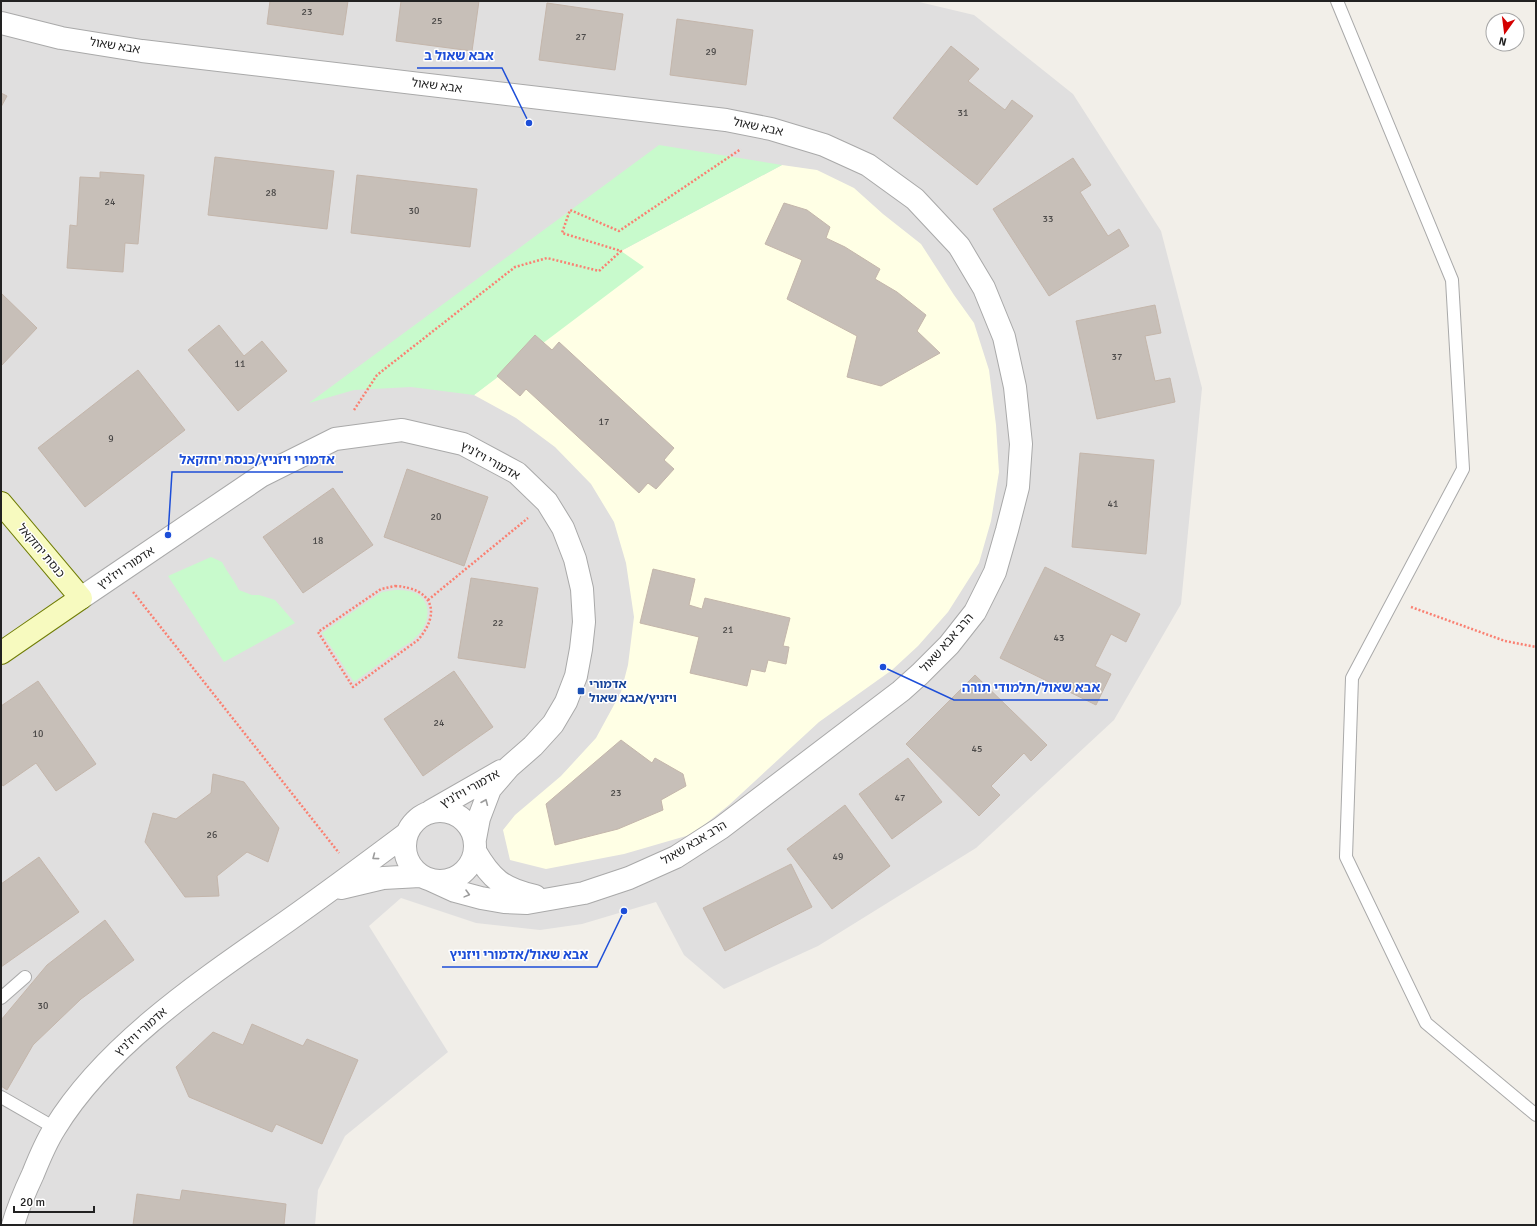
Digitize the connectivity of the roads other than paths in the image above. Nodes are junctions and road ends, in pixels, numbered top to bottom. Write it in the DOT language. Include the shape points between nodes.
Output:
graph roads {
  1 [pos="1337,1"];
  2 [pos="1,23"];
  3 [pos="868,165"];
  4 [pos="1,503"];
  5 [pos="81,598"];
  6 [pos="1,653"];
  7 [pos="509,767"];
  8 [pos="430,811"];
  9 [pos="406,834"];
  10 [pos="475,845"];
  11 [pos="426,878"];
  12 [pos="330,891"];
  13 [pos="552,900"];
  14 [pos="25,977"];
  15 [pos="1,998"];
  16 [pos="1,1097"];
  17 [pos="1536,1115"];
  18 [pos="55,1128"];
  19 [pos="13,1225"];
  1 -- 17 [label="lane" via="1452,280 1463,469 1352,678 1346,857 1426,1023"];
  2 -- 3 [label="street, אבא שאול" via="61,38 142,50 726,120 771,129 824,145"];
  3 -- 13 [label="street, הרב אבא שאול" via="915,199 959,246 984,288 1004,337 1015,387 1021,444 1018,487 995,572 975,612 949,645 920,674 721,828 676,857 629,878 590,892"];
  4 -- 5 [label="street, כנסת יחזקאל"];
  5 -- 6 [label="street, אדמורי ויז'ניץ"];
  5 -- 7 [label="street, אדמורי ויז'ניץ" via="261,476 335,439 402,430 463,444 518,473 548,502 563,528 575,559 582,588 584,622 581,649 569,695 556,718 533,746"];
  7 -- 8 [label="street, אדמורי ויז'ניץ"];
  10 -- 7 [label="street, אדמורי ויז'ניץ, one-way" via="484,802 490,789"];
  8 -- 9 [label="street" via="411,824"];
  8 -- 10 [label="street" via="442,810 464,819 471,828"];
  9 -- 11 [label="street" via="406,857 411,867"];
  9 -- 12 [label="street, אדמורי ויז'ניץ, one-way"];
  10 -- 11 [label="street" via="472,862 454,878 443,881"];
  10 -- 13 [label="street, הרב אבא שאול" via="484,868 503,885 520,893"];
  11 -- 12 [label="street, אדמורי ויז'ניץ" via="383,878"];
  11 -- 13 [label="street, הרב אבא שאול, one-way" via="455,891 481,898 527,903"];
  12 -- 18 [label="street, אדמורי ויז'ניץ" via="225,964 157,1017 119,1051 78,1094"];
  14 -- 15 [label="lane"];
  16 -- 18 [label="lane"];
  18 -- 19 [label="street, אדמורי ויז'ניץ" via="17,1209"];
}
